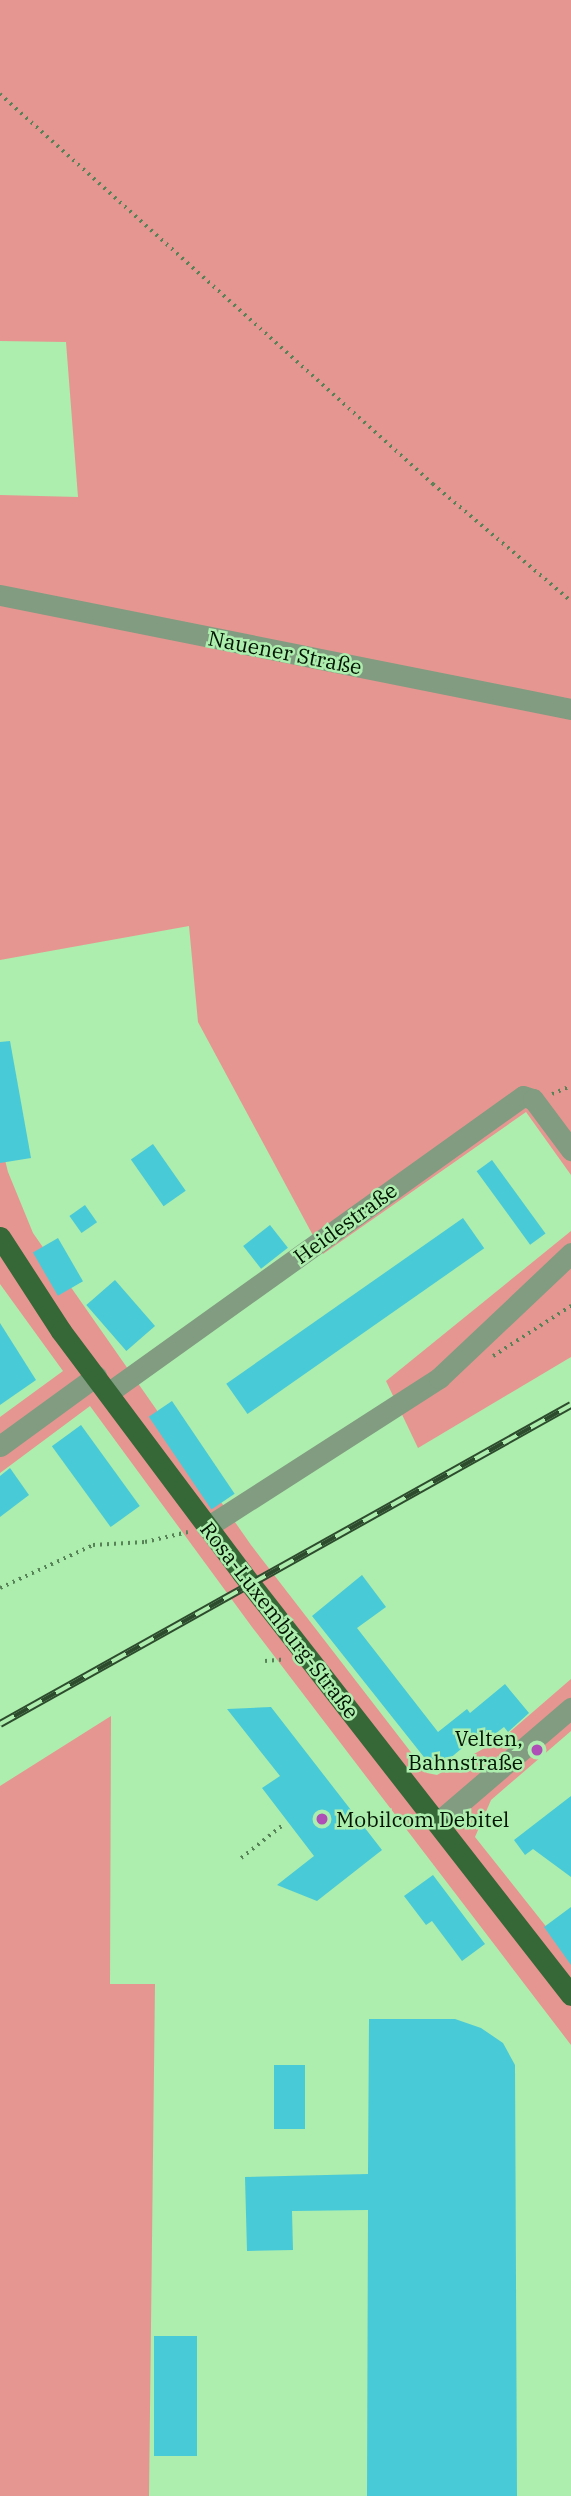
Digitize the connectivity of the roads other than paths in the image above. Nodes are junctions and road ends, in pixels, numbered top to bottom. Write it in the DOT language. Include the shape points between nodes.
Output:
graph roads {
  1 [pos="0,595"];
  2 [pos="571,709"];
  3 [pos="571,1150"];
  4 [pos="0,1237"];
  5 [pos="571,1252"];
  6 [pos="102,1384"];
  7 [pos="0,1446"];
  8 [pos="207,1527"];
  9 [pos="571,1709"];
  10 [pos="439,1821"];
  11 [pos="571,1995"];
  1 -- 2 [label="street, Nauener Straße"];
  3 -- 6 [label="street, Heidestraße" via="533,1099 523,1096"];
  4 -- 6 [label="main road, Rosa-Luxemburg-Straße" via="25,1280"];
  5 -- 8 [label="street" via="439,1378"];
  6 -- 7 [label="street"];
  6 -- 8 [label="main road, Rosa-Luxemburg-Straße"];
  8 -- 10 [label="main road, Rosa-Luxemburg-Straße"];
  9 -- 10 [label="street"];
  10 -- 11 [label="main road, Rosa-Luxemburg-Straße"];
}
